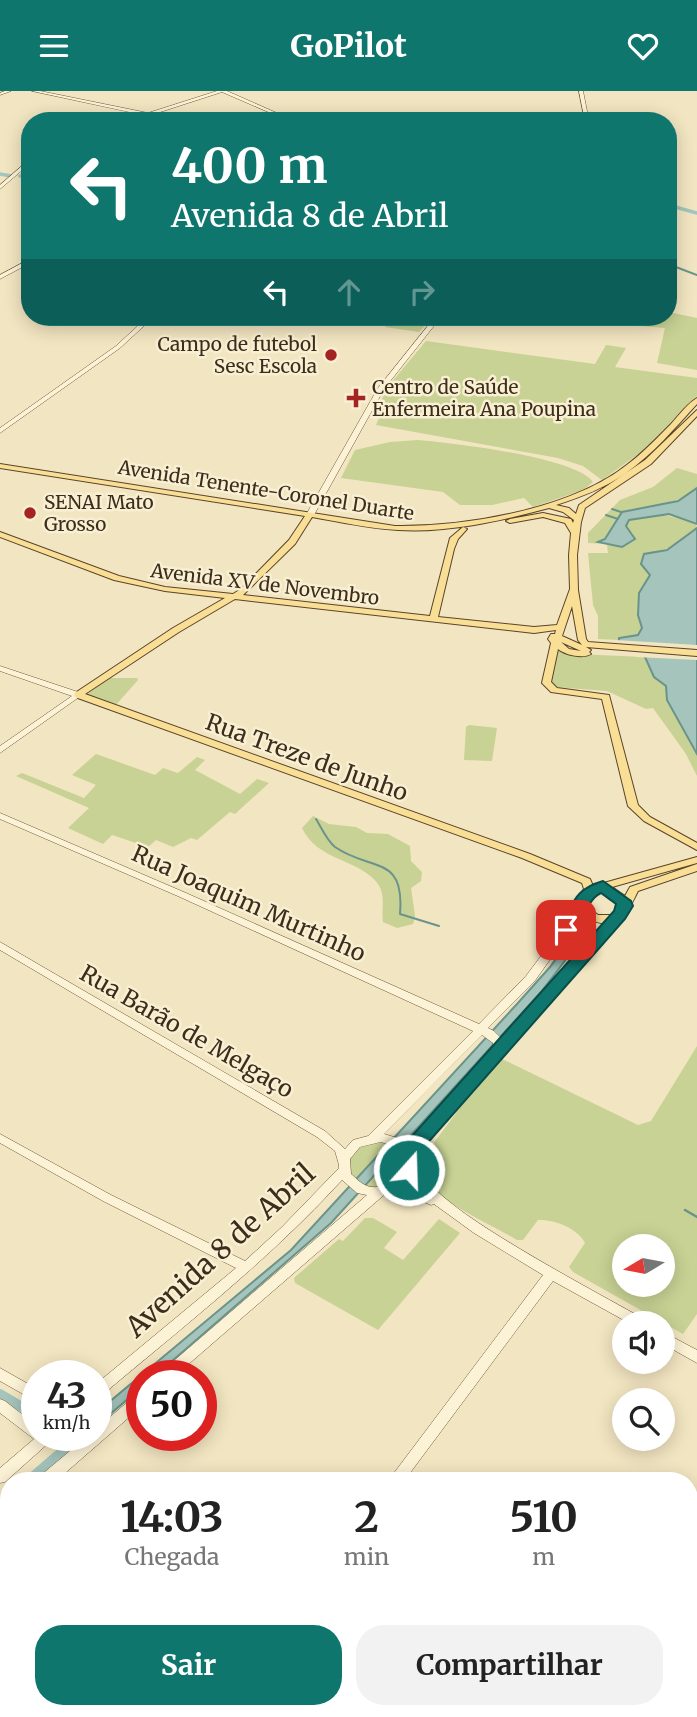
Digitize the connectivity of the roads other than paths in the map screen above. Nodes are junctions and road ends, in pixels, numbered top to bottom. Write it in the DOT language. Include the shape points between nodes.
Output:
graph roads {
  1 [pos="9,91"];
  2 [pos="37,91"];
  3 [pos="222,91"];
  4 [pos="581,91"];
  5 [pos="0,94"];
  6 [pos="136,112"];
  7 [pos="153,112"];
  8 [pos="272,112"];
  9 [pos="585,112"];
  10 [pos="21,170"];
  11 [pos="0,188"];
  12 [pos="21,266"];
  13 [pos="0,277"];
  14 [pos="141,326"];
  15 [pos="430,326"];
  16 [pos="697,400"];
  17 [pos="697,412"];
  18 [pos="0,432"];
  19 [pos="349,442"];
  20 [pos="358,445"];
  21 [pos="0,466"];
  22 [pos="0,471"];
  23 [pos="601,484"];
  24 [pos="585,503"];
  25 [pos="545,505"];
  26 [pos="309,518"];
  27 [pos="578,520"];
  28 [pos="478,522"];
  29 [pos="437,528"];
  30 [pos="463,529"];
  31 [pos="575,533"];
  32 [pos="0,534"];
  33 [pos="244,591"];
  34 [pos="573,591"];
  35 [pos="230,597"];
  36 [pos="255,599"];
  37 [pos="433,619"];
  38 [pos="562,627"];
  39 [pos="534,630"];
  40 [pos="556,643"];
  41 [pos="597,650"];
  42 [pos="697,656"];
  43 [pos="0,668"];
  44 [pos="78,695"];
  45 [pos="0,750"];
  46 [pos="0,816"];
  47 [pos="697,847"];
  48 [pos="697,860"];
  49 [pos="697,867"];
  50 [pos="603,887"];
  51 [pos="583,899"];
  52 [pos="625,906"];
  53 [pos="615,919"];
  54 [pos="0,945"];
  55 [pos="483,1032"];
  56 [pos="499,1046"];
  57 [pos="0,1138"];
  58 [pos="373,1138"];
  59 [pos="409,1164"];
  60 [pos="345,1172"];
  61 [pos="383,1190"];
  62 [pos="453,1210"];
  63 [pos="246,1266"];
  64 [pos="551,1274"];
  65 [pos="618,1311"];
  66 [pos="675,1344"];
  67 [pos="697,1357"];
  68 [pos="185,1360"];
  69 [pos="0,1374"];
  70 [pos="112,1379"];
  71 [pos="21,1386"];
  72 [pos="0,1405"];
  73 [pos="126,1412"];
  74 [pos="21,1421"];
  75 [pos="26,1451"];
  76 [pos="5,1472"];
  77 [pos="56,1472"];
  78 [pos="402,1472"];
  1 -- 5 [label="main road"];
  2 -- 6 [label="main road"];
  3 -- 7 [label="main road"];
  3 -- 8 [label="main road"];
  4 -- 9 [label="main road"];
  10 -- 11 [label="main road"];
  12 -- 13 [label="main road"];
  14 -- 18 [label="main road"];
  15 -- 19 [label="main road" via="387,378"];
  16 -- 23 [label="main road" via="639,460"];
  17 -- 24 [label="main road" via="648,462"];
  19 -- 20 [label="main road"];
  19 -- 26 [label="main road"];
  21 -- 26 [label="main road, Avenida Tenente-Coronel Duarte"];
  22 -- 26 [label="main road, Avenida Tenente-Coronel Duarte"];
  23 -- 24 [label="main road" via="601,490"];
  23 -- 25 [label="main road, Avenida Tenente-Coronel Duarte"];
  24 -- 27 [label="main road"];
  25 -- 27 [label="main road" via="566,510"];
  25 -- 28 [label="main road, Avenida Tenente-Coronel Duarte"];
  26 -- 29 [label="main road, Avenida Tenente-Coronel Duarte" via="395,529"];
  26 -- 30 [label="main road, Avenida Tenente-Coronel Duarte" via="407,535"];
  26 -- 33 [label="main road"];
  27 -- 31 [label="main road"];
  28 -- 29 [label="main road, Avenida Tenente-Coronel Duarte"];
  28 -- 30 [label="main road"];
  29 -- 30 [label="main road"];
  30 -- 31 [label="main road, Avenida Tenente-Coronel Duarte" via="536,516 558,517 572,524"];
  30 -- 37 [label="main road" via="450,549"];
  31 -- 34 [label="main road"];
  32 -- 35 [label="main road, Avenida XV de Novembro" via="143,586"];
  33 -- 35 [label="main road"];
  33 -- 36 [label="main road"];
  34 -- 38 [label="main road"];
  34 -- 41 [label="main road" via="582,640"];
  35 -- 36 [label="main road, Avenida XV de Novembro"];
  35 -- 44 [label="main road"];
  36 -- 37 [label="main road, Avenida XV de Novembro"];
  37 -- 39 [label="main road, Avenida XV de Novembro"];
  38 -- 39 [label="main road"];
  38 -- 40 [label="main road"];
  39 -- 40 [label="main road"];
  40 -- 41 [label="main road"];
  40 -- 41 [label="main road" via="574,653"];
  40 -- 47 [label="main road" via="546,680 551,689 597,694 608,701 633,806"];
  41 -- 42 [label="main road"];
  43 -- 44 [label="main road, Rua Treze de Junho"];
  44 -- 45 [label="main road"];
  44 -- 51 [label="main road, Rua Treze de Junho" via="526,856 586,881 589,889"];
  46 -- 55 [label="main road, Rua Joaquim Murtinho"];
  48 -- 50 [label="main road"];
  49 -- 52 [label="main road" via="634,889"];
  50 -- 51 [label="main road"];
  50 -- 52 [label="main road" via="620,896"];
  51 -- 53 [label="main road" via="584,912"];
  51 -- 55 [label="main road, Avenida 8 de Abril" via="578,914 541,965"];
  52 -- 53 [label="main road"];
  53 -- 56 [label="main road"];
  54 -- 60 [label="main road, Rua Barão de Melgaço" via="321,1133 340,1149"];
  55 -- 56 [label="main road, Rua Joaquim Murtinho" via="495,1037"];
  55 -- 58 [label="main road, Avenida 8 de Abril"];
  56 -- 59 [label="main road" via="417,1143"];
  57 -- 63 [label="main road" via="107,1198"];
  58 -- 59 [label="main road" via="389,1139 403,1147"];
  58 -- 60 [label="main road, Avenida 8 de Abril" via="353,1146"];
  59 -- 61 [label="main road" via="399,1184"];
  59 -- 62 [label="main road" via="418,1184"];
  60 -- 61 [label="main road, Avenida 8 de Abril" via="364,1190"];
  60 -- 63 [label="main road, Avenida 8 de Abril"];
  61 -- 62 [label="main road" via="415,1193"];
  61 -- 68 [label="main road"];
  62 -- 64 [label="main road"];
  63 -- 70 [label="main road, Avenida 8 de Abril"];
  64 -- 65 [label="main road"];
  64 -- 78 [label="main road"];
  66 -- 67 [label="main road"];
  69 -- 71 [label="main road"];
  72 -- 74 [label="main road"];
  73 -- 77 [label="main road"];
  75 -- 76 [label="main road"];
}
